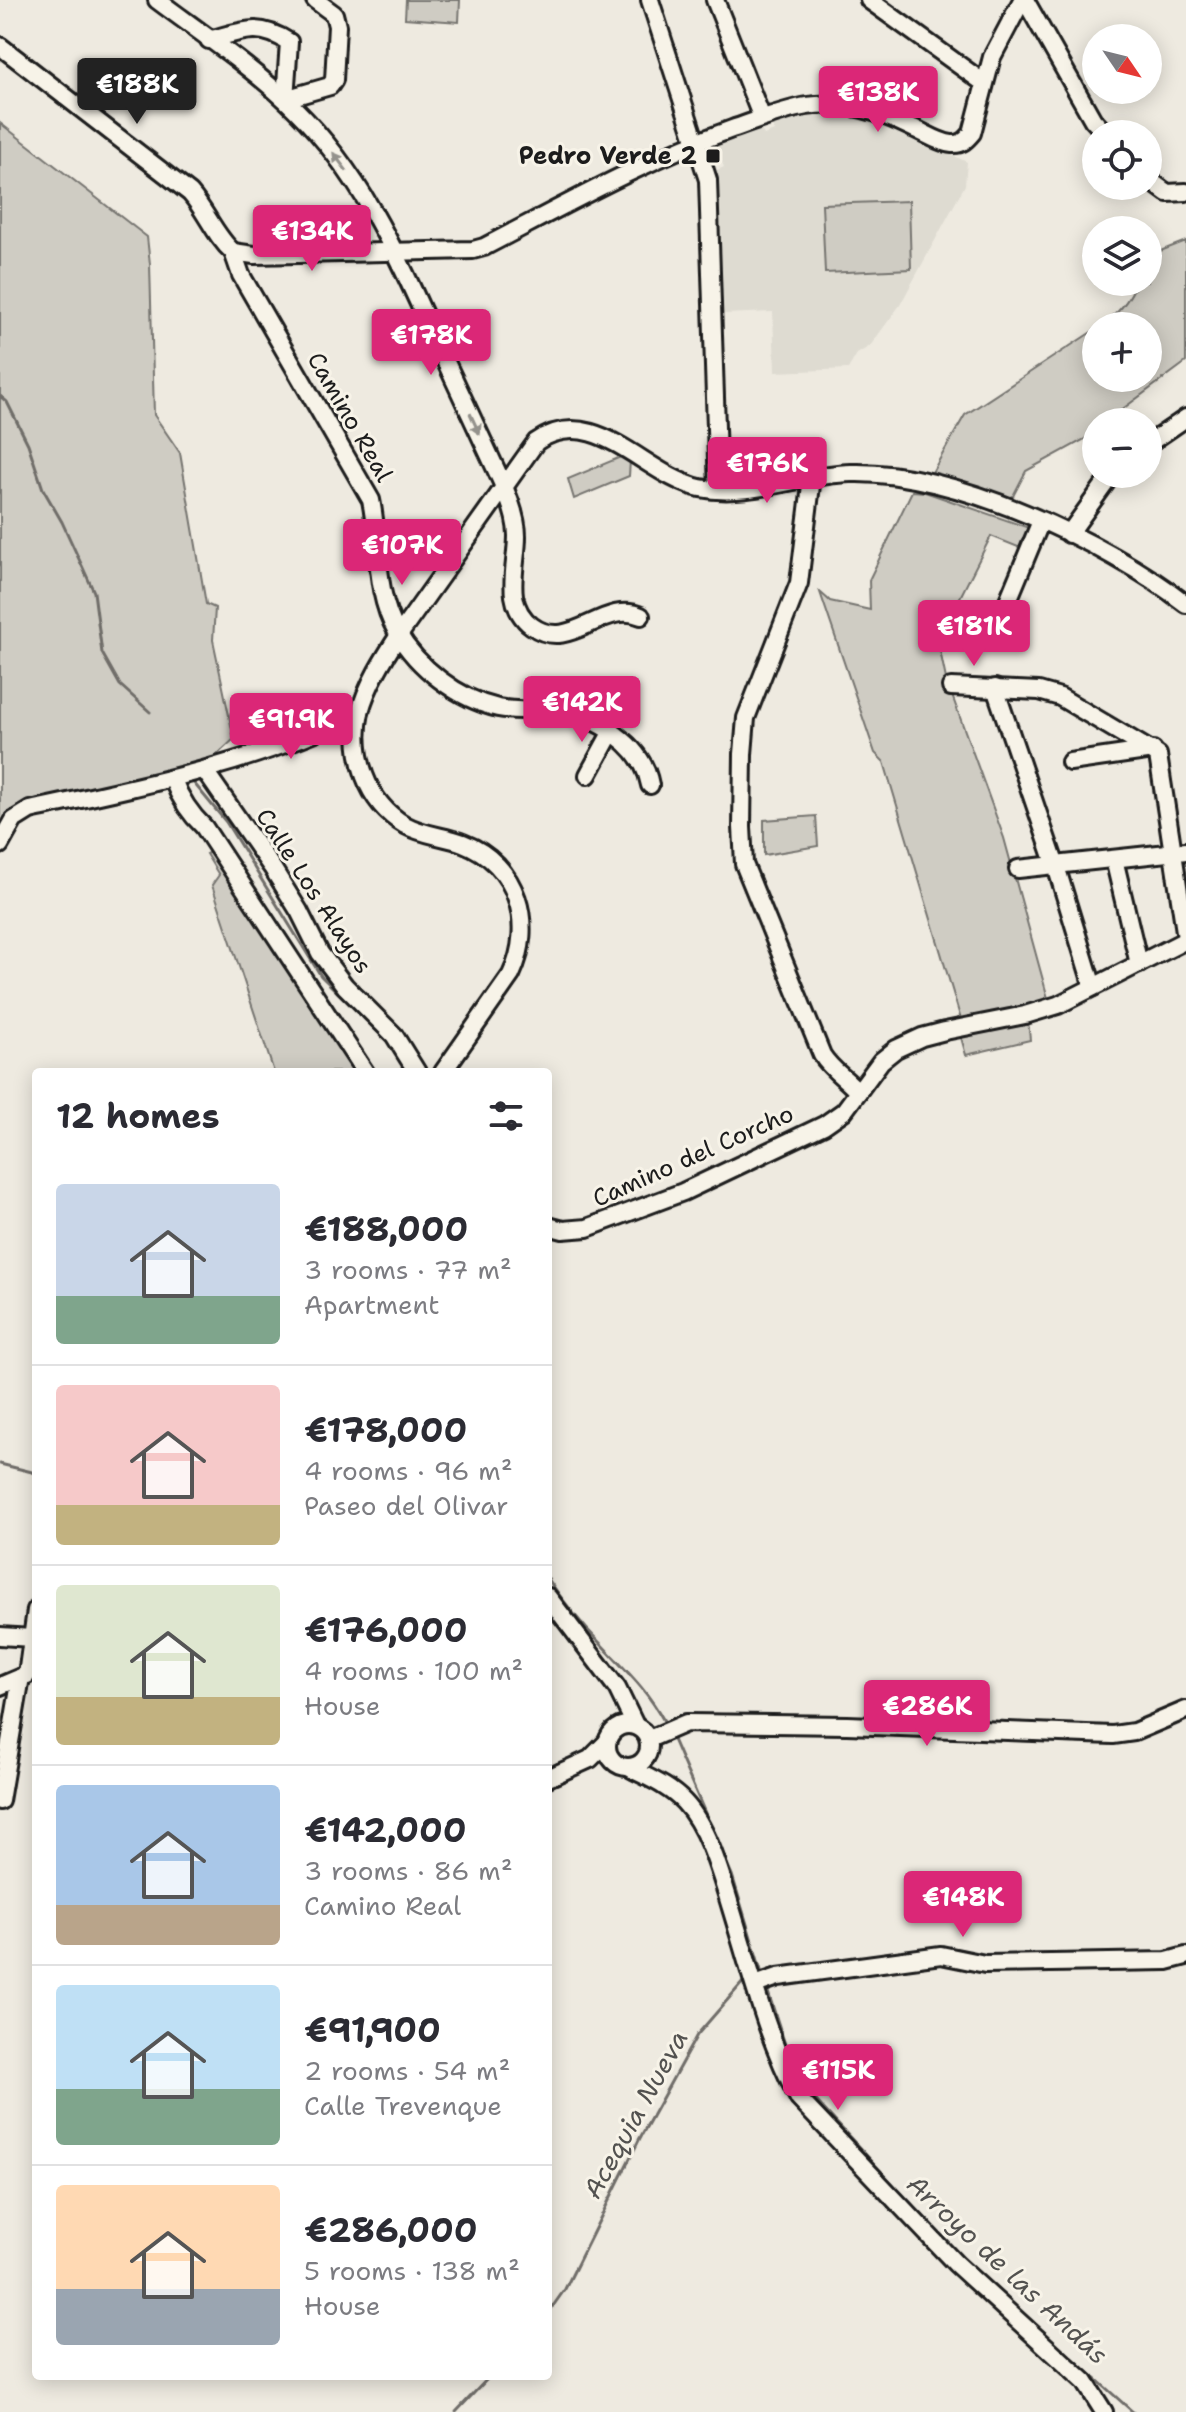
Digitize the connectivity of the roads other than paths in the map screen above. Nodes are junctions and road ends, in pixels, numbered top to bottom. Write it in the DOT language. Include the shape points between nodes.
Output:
graph roads {
  1 [pos="315,0"];
  2 [pos="650,0"];
  3 [pos="715,0"];
  4 [pos="869,0"];
  5 [pos="1024,0"];
  6 [pos="165,2"];
  7 [pos="209,40"];
  8 [pos="0,46"];
  9 [pos="984,83"];
  10 [pos="285,99"];
  11 [pos="762,118"];
  12 [pos="1093,120"];
  13 [pos="696,142"];
  14 [pos="1162,189"];
  15 [pos="1186,192"];
  16 [pos="396,251"];
  17 [pos="233,252"];
  18 [pos="254,255"];
  19 [pos="241,275"];
  20 [pos="1186,418"];
  21 [pos="1162,434"];
  22 [pos="812,477"];
  23 [pos="504,486"];
  24 [pos="1102,488"];
  25 [pos="718,490"];
  26 [pos="1041,521"];
  27 [pos="1069,534"];
  28 [pos="1186,604"];
  29 [pos="641,616"];
  30 [pos="995,632"];
  31 [pos="399,635"];
  32 [pos="951,687"];
  33 [pos="995,688"];
  34 [pos="360,712"];
  35 [pos="612,731"];
  36 [pos="1153,750"];
  37 [pos="1070,762"];
  38 [pos="205,771"];
  39 [pos="588,775"];
  40 [pos="173,780"];
  41 [pos="650,785"];
  42 [pos="0,845"];
  43 [pos="1179,852"];
  44 [pos="1114,859"];
  45 [pos="1056,866"];
  46 [pos="1018,869"];
  47 [pos="1186,939"];
  48 [pos="1139,964"];
  49 [pos="1093,987"];
  50 [pos="362,1068"];
  51 [pos="415,1068"];
  52 [pos="446,1068"];
  53 [pos="858,1092"];
  54 [pos="552,1227"];
  55 [pos="552,1602"];
  56 [pos="0,1636"];
  57 [pos="32,1638"];
  58 [pos="28,1676"];
  59 [pos="0,1686"];
  60 [pos="622,1702"];
  61 [pos="1186,1710"];
  62 [pos="635,1725"];
  63 [pos="617,1727"];
  64 [pos="607,1742"];
  65 [pos="648,1747"];
  66 [pos="590,1759"];
  67 [pos="612,1759"];
  68 [pos="628,1767"];
  69 [pos="3,1770"];
  70 [pos="552,1776"];
  71 [pos="651,1777"];
  72 [pos="0,1801"];
  73 [pos="1186,1956"];
  74 [pos="755,1985"];
  75 [pos="1103,2411"];
  1 -- 10 [label="street" via="334,14 337,26 334,80 330,86"];
  2 -- 13 [label="street"];
  3 -- 11 [label="street"];
  4 -- 9 [label="street"];
  5 -- 9 [label="street" via="1004,31"];
  5 -- 12 [label="street"];
  6 -- 7 [label="street"];
  7 -- 10 [label="street"];
  7 -- 10 [label="street" via="257,28 289,42"];
  8 -- 17 [label="street, Camino Real" via="190,193"];
  9 -- 11 [label="street" via="972,133 965,142 953,144 845,105 804,107"];
  16 -- 10 [label="street, one-way" via="347,171"];
  11 -- 13 [label="street"];
  13 -- 16 [label="street" via="484,247"];
  13 -- 25 [label="street" via="708,180"];
  14 -- 15 [label="street"];
  16 -- 18 [label="street"];
  16 -- 23 [label="street, one-way"];
  17 -- 18 [label="street"];
  17 -- 19 [label="street, Camino Real"];
  18 -- 19 [label="street"];
  19 -- 31 [label="street, Camino Real" via="371,500 381,585"];
  20 -- 21 [label="street"];
  22 -- 25 [label="street"];
  22 -- 26 [label="street" via="898,475"];
  22 -- 53 [label="street" via="799,583 746,718 744,864 822,1055"];
  23 -- 25 [label="street" via="536,442 563,429 595,434 678,480"];
  23 -- 29 [label="street" via="517,535 514,602 532,626 562,635 613,614"];
  23 -- 31 [label="street"];
  24 -- 27 [label="street"];
  26 -- 27 [label="street"];
  26 -- 30 [label="street"];
  27 -- 28 [label="street" via="1139,571"];
  31 -- 34 [label="street"];
  31 -- 35 [label="street, Camino Real" via="435,675 474,700 498,708 579,716"];
  32 -- 33 [label="street"];
  33 -- 36 [label="street" via="1060,697"];
  33 -- 45 [label="street"];
  34 -- 38 [label="street"];
  34 -- 52 [label="street" via="361,766 378,801 405,825 463,843 500,866 523,919 519,957 511,975"];
  35 -- 39 [label="street"];
  35 -- 41 [label="street, Camino Real" via="641,762"];
  36 -- 37 [label="street"];
  36 -- 43 [label="street"];
  38 -- 40 [label="street"];
  38 -- 51 [label="street, Calle Los Alayos" via="273,869 320,953 394,1035"];
  40 -- 42 [label="street" via="30,810 14,820"];
  40 -- 50 [label="street"];
  43 -- 44 [label="street"];
  43 -- 47 [label="street"];
  44 -- 45 [label="street"];
  44 -- 48 [label="street"];
  45 -- 46 [label="street"];
  45 -- 49 [label="street"];
  47 -- 48 [label="street, Camino del Corcho"];
  48 -- 49 [label="street, Camino del Corcho"];
  49 -- 53 [label="street, Camino del Corcho" via="1031,1014 922,1037 881,1061"];
  53 -- 54 [label="street, Camino del Corcho" via="824,1125 683,1192 587,1228"];
  55 -- 60 [label="street"];
  56 -- 57 [label="street"];
  57 -- 58 [label="street"];
  58 -- 59 [label="street"];
  58 -- 69 [label="street"];
  60 -- 62 [label="street"];
  60 -- 63 [label="street"];
  61 -- 65 [label="street" via="1113,1735 686,1723"];
  62 -- 63 [label="street"];
  62 -- 65 [label="street" via="645,1732"];
  63 -- 64 [label="street"];
  64 -- 66 [label="street"];
  64 -- 67 [label="street"];
  65 -- 68 [label="street" via="639,1764"];
  65 -- 71 [label="street"];
  66 -- 67 [label="street"];
  66 -- 70 [label="street"];
  67 -- 68 [label="street"];
  68 -- 71 [label="street"];
  69 -- 72 [label="street"];
  71 -- 74 [label="street" via="679,1796 696,1817 718,1866"];
  73 -- 74 [label="street" via="1167,1961 985,1964 941,1955 778,1977"];
  74 -- 75 [label="street" via="789,2080 812,2114 956,2264 1085,2382"];
}
